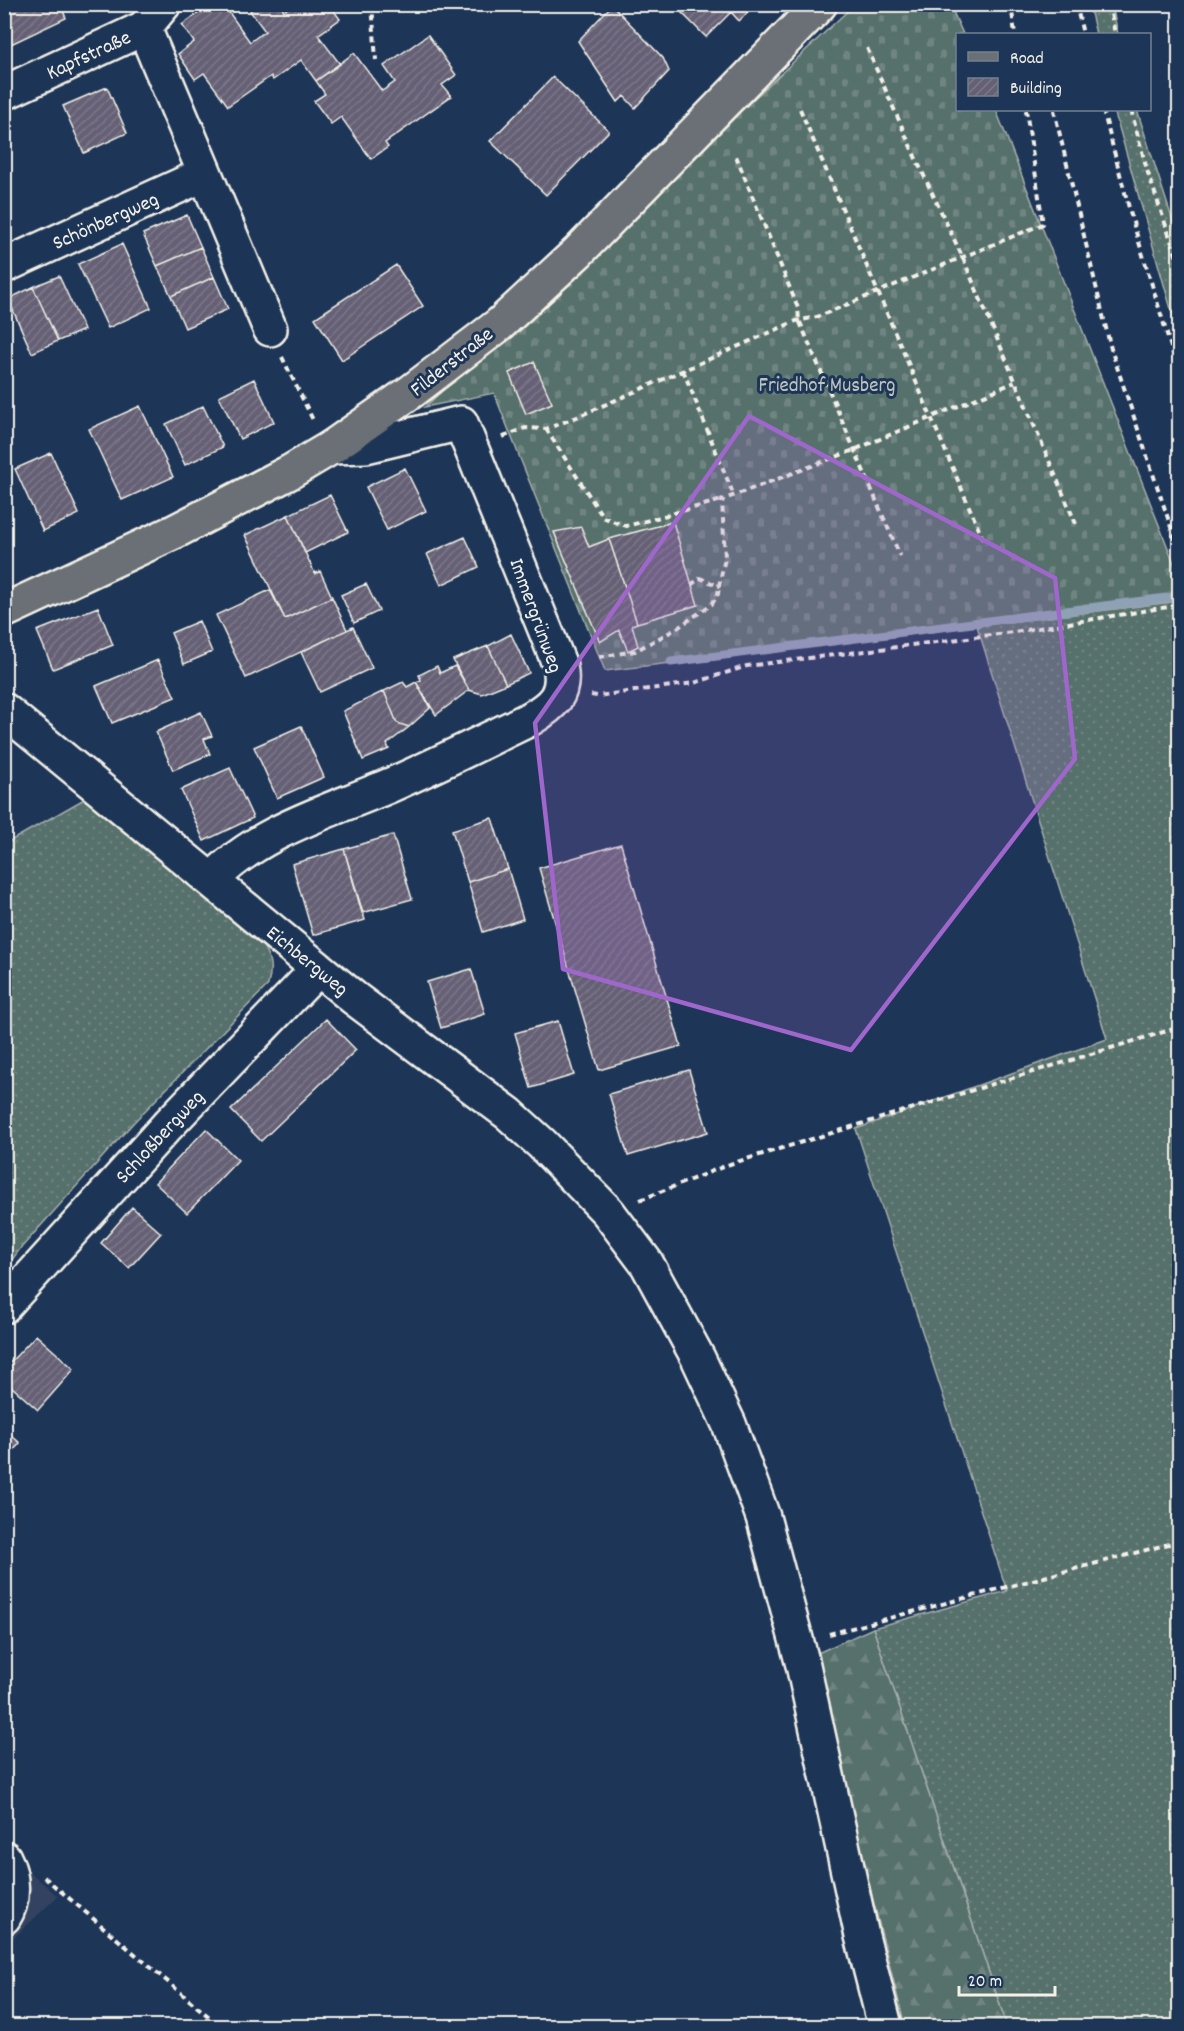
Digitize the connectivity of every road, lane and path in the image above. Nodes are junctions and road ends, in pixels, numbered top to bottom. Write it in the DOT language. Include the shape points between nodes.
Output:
graph roads {
  1 [pos="372,4"];
  2 [pos="820,4"];
  3 [pos="1011,4"];
  4 [pos="1076,4"];
  5 [pos="1109,4"];
  6 [pos="154,16"];
  7 [pos="1015,33"];
  8 [pos="1083,33"];
  9 [pos="1114,33"];
  10 [pos="867,48"];
  11 [pos="376,60"];
  12 [pos="4,93"];
  13 [pos="800,109"];
  14 [pos="1026,111"];
  15 [pos="1054,111"];
  16 [pos="1103,111"];
  17 [pos="1131,111"];
  18 [pos="736,156"];
  19 [pos="205,174"];
  20 [pos="962,256"];
  21 [pos="4,266"];
  22 [pos="1179,267"];
  23 [pos="878,292"];
  24 [pos="799,320"];
  25 [pos="270,329"];
  26 [pos="683,370"];
  27 [pos="1179,377"];
  28 [pos="1015,382"];
  29 [pos="931,418"];
  30 [pos="546,429"];
  31 [pos="332,447"];
  32 [pos="471,450"];
  33 [pos="854,450"];
  34 [pos="734,496"];
  35 [pos="722,500"];
  36 [pos="1076,524"];
  37 [pos="985,544"];
  38 [pos="1179,554"];
  39 [pos="900,556"];
  40 [pos="692,585"];
  41 [pos="719,586"];
  42 [pos="1179,605"];
  43 [pos="4,611"];
  44 [pos="599,657"];
  45 [pos="561,686"];
  46 [pos="4,710"];
  47 [pos="212,880"];
  48 [pos="318,969"];
  49 [pos="1179,1027"];
  50 [pos="608,1212"];
  51 [pos="4,1306"];
  52 [pos="1179,1541"];
  53 [pos="796,1643"];
  54 [pos="4,1858"];
  55 [pos="40,1874"];
  56 [pos="4,1917"];
  57 [pos="220,2026"];
  58 [pos="885,2026"];
  1 -- 11 [label="path"];
  2 -- 31 [label="main road, Filderstraße" via="643,187 500,324"];
  3 -- 7 [label="path"];
  4 -- 8 [label="path"];
  5 -- 9 [label="path"];
  6 -- 12 [label="street, Kapfstraße"];
  6 -- 19 [label="street"];
  10 -- 20 [label="path"];
  13 -- 23 [label="path"];
  14 -- 20 [label="path" via="1043,224"];
  15 -- 38 [label="path" via="1111,348"];
  16 -- 27 [label="path"];
  17 -- 22 [label="path"];
  18 -- 24 [label="path" via="798,308"];
  19 -- 21 [label="street, Schönbergweg"];
  19 -- 25 [label="street"];
  20 -- 23 [label="path"];
  20 -- 28 [label="path"];
  23 -- 24 [label="path" via="817,317"];
  23 -- 29 [label="path"];
  24 -- 26 [label="path"];
  24 -- 33 [label="path"];
  25 -- 31 [label="path" via="308,412"];
  26 -- 30 [label="path"];
  26 -- 34 [label="path"];
  28 -- 29 [label="path"];
  28 -- 36 [label="path"];
  29 -- 33 [label="path"];
  29 -- 37 [label="path"];
  30 -- 32 [label="path" via="525,428"];
  30 -- 35 [label="path" via="603,516 617,524 627,526"];
  31 -- 32 [label="street, Immergrünweg" via="366,446 461,423"];
  31 -- 43 [label="main road, Filderstraße" via="184,527"];
  32 -- 45 [label="street, Immergrünweg" via="556,656"];
  33 -- 34 [label="path"];
  33 -- 39 [label="path"];
  34 -- 35 [label="path"];
  35 -- 41 [label="path" via="725,558"];
  40 -- 41 [label="path" via="700,578"];
  41 -- 44 [label="path" via="712,604 676,629 635,651"];
  42 -- 45 [label="path" via="1014,632 747,666 693,683 597,696"];
  45 -- 47 [label="street, Immergrünweg" via="546,710 530,719 395,784 268,838 228,862"];
  46 -- 47 [label="street, Eichbergweg"];
  47 -- 48 [label="street, Eichbergweg"];
  48 -- 50 [label="street, Eichbergweg" via="509,1114"];
  48 -- 51 [label="street, Schloßbergweg" via="159,1135"];
  49 -- 50 [label="path" via="730,1164"];
  50 -- 53 [label="street, Eichbergweg" via="664,1292 729,1424 763,1517"];
  52 -- 53 [label="path"];
  53 -- 58 [label="street, Eichbergweg"];
  54 -- 56 [label="street" via="12,1890"];
  55 -- 57 [label="path"];
}
